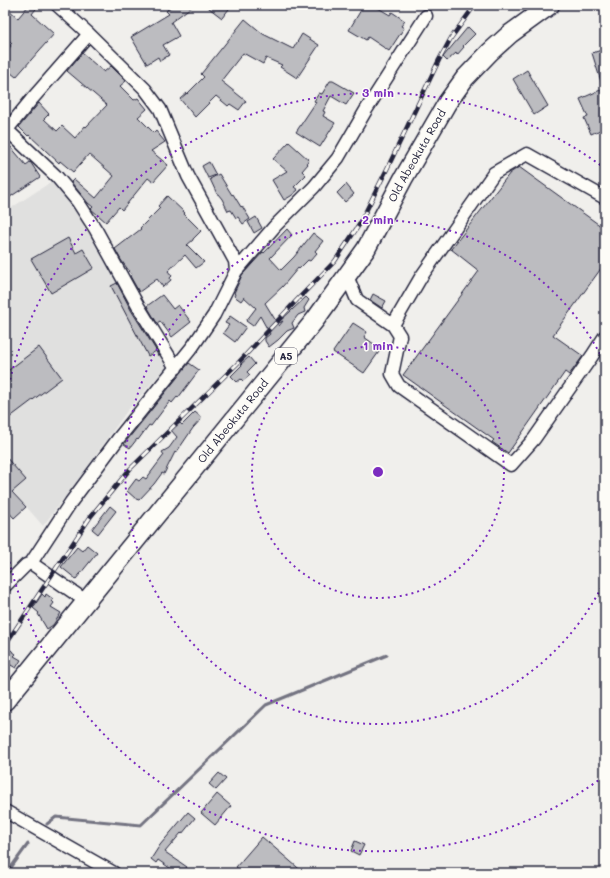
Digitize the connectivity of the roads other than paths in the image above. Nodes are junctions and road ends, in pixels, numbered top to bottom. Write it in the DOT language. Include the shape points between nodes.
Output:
graph roads {
  1 [pos="57,5"];
  2 [pos="550,5"];
  3 [pos="426,16"];
  4 [pos="89,34"];
  5 [pos="6,130"];
  6 [pos="605,198"];
  7 [pos="236,271"];
  8 [pos="347,276"];
  9 [pos="393,325"];
  10 [pos="605,336"];
  11 [pos="176,368"];
  12 [pos="31,563"];
  13 [pos="5,586"];
  14 [pos="86,601"];
  15 [pos="5,701"];
  16 [pos="5,811"];
  17 [pos="111,872"];
  1 -- 4 [label="street"];
  2 -- 8 [label="highway, Old Abeokuta Road / A5" via="510,34 465,78 407,172 366,250"];
  3 -- 7 [label="street" via="338,158"];
  4 -- 5 [label="street"];
  4 -- 7 [label="street" via="145,89 160,109 188,176 235,261"];
  5 -- 11 [label="street" via="57,177 78,202"];
  6 -- 9 [label="street" via="527,154 494,173 421,277"];
  7 -- 11 [label="street" via="214,315"];
  8 -- 9 [label="street" via="357,300"];
  8 -- 14 [label="highway, Old Abeokuta Road / A5" via="315,320"];
  9 -- 10 [label="street" via="400,336 392,374 399,386 511,465 534,438"];
  11 -- 12 [label="street" via="118,438 71,502"];
  12 -- 13 [label="street"];
  12 -- 14 [label="street"];
  14 -- 15 [label="highway, Old Abeokuta Road / A5"];
  16 -- 17 [label="street"];
}
